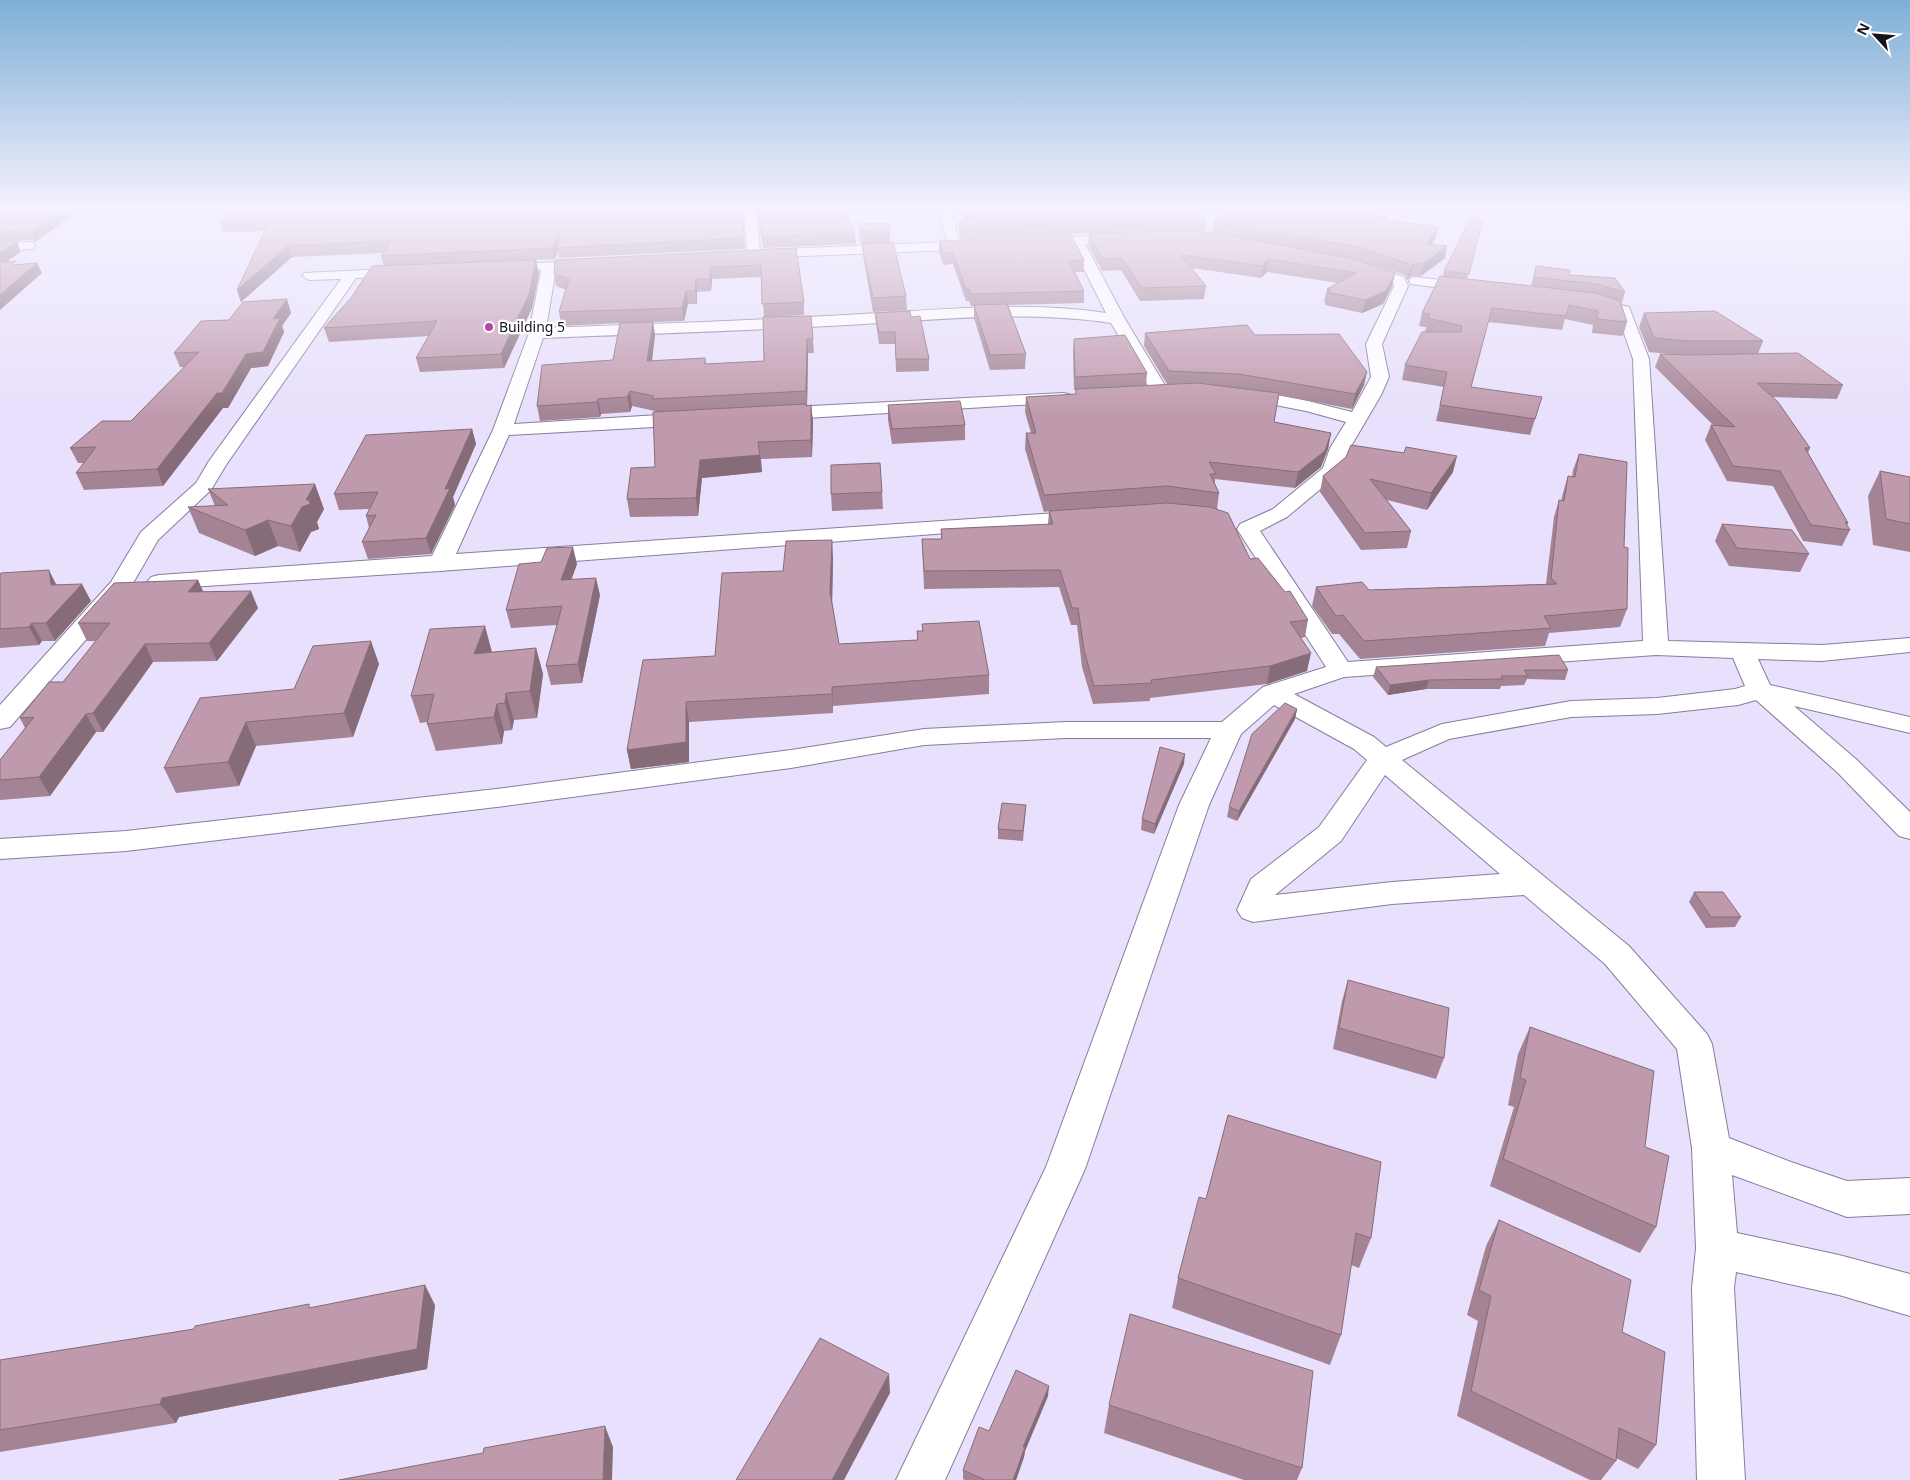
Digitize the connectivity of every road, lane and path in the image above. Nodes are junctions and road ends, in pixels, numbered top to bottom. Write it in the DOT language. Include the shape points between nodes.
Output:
graph roads {
  1 [pos="348,279"];
  2 [pos="547,279"];
  3 [pos="1097,279"];
  4 [pos="1397,279"];
  5 [pos="1416,282"];
  6 [pos="1491,290"];
  7 [pos="1575,299"];
  8 [pos="1117,318"];
  9 [pos="537,333"];
  10 [pos="1220,392"];
  11 [pos="1140,393"];
  12 [pos="1081,397"];
  13 [pos="756,415"];
  14 [pos="706,418"];
  15 [pos="1356,419"];
  16 [pos="502,430"];
  17 [pos="1105,515"];
  18 [pos="1228,518"];
  19 [pos="1248,530"];
  20 [pos="440,564"];
  21 [pos="120,585"];
  22 [pos="1910,645"];
  23 [pos="1656,648"];
  24 [pos="1744,650"];
  25 [pos="1341,670"];
  26 [pos="1760,690"];
  27 [pos="1272,693"];
  28 [pos="0,721"];
  29 [pos="1910,725"];
  30 [pos="1229,730"];
  31 [pos="1382,759"];
  32 [pos="1910,829"];
  33 [pos="0,849"];
  34 [pos="1531,883"];
  35 [pos="1711,1148"];
  36 [pos="1910,1196"];
  37 [pos="1717,1248"];
  38 [pos="1910,1295"];
  39 [pos="920,1480"];
  40 [pos="1721,1480"];
  1 -- 21 [label="street" via="204,486 149,537"];
  2 -- 9 [label="street"];
  3 -- 8 [label="street"];
  4 -- 15 [label="street" via="1401,286 1374,344 1380,377"];
  5 -- 6 [label="street"];
  7 -- 23 [label="street" via="1624,310 1650,360"];
  8 -- 9 [label="street" via="1056,311 996,311"];
  8 -- 11 [label="street" via="1169,392"];
  9 -- 16 [label="street"];
  10 -- 15 [label="street" via="1236,392 1308,406"];
  12 -- 13 [label="street"];
  14 -- 16 [label="street"];
  15 -- 19 [label="street" via="1332,471 1280,512"];
  16 -- 20 [label="street"];
  17 -- 20 [label="street"];
  18 -- 19 [label="street"];
  19 -- 25 [label="street"];
  20 -- 21 [label="street"];
  21 -- 28 [label="street"];
  22 -- 24 [label="street" via="1822,653"];
  23 -- 24 [label="street"];
  23 -- 25 [label="street"];
  24 -- 26 [label="street" via="1746,662"];
  25 -- 27 [label="street"];
  26 -- 29 [label="street"];
  26 -- 31 [label="street" via="1738,697 1657,706 1571,708 1442,732"];
  26 -- 32 [label="street" via="1847,766"];
  27 -- 30 [label="street"];
  27 -- 31 [label="street" via="1364,743"];
  30 -- 33 [label="street" via="1065,730 924,738 791,759 505,796 126,841"];
  30 -- 39 [label="street" via="1194,806 1065,1169"];
  31 -- 34 [label="street"];
  31 -- 34 [label="street" via="1330,834 1262,887 1254,910 1323,900"];
  34 -- 35 [label="street" via="1617,955 1694,1044"];
  35 -- 36 [label="street" via="1847,1199"];
  35 -- 37 [label="street"];
  37 -- 38 [label="street" via="1839,1275"];
  37 -- 40 [label="street" via="1713,1288"];
}
